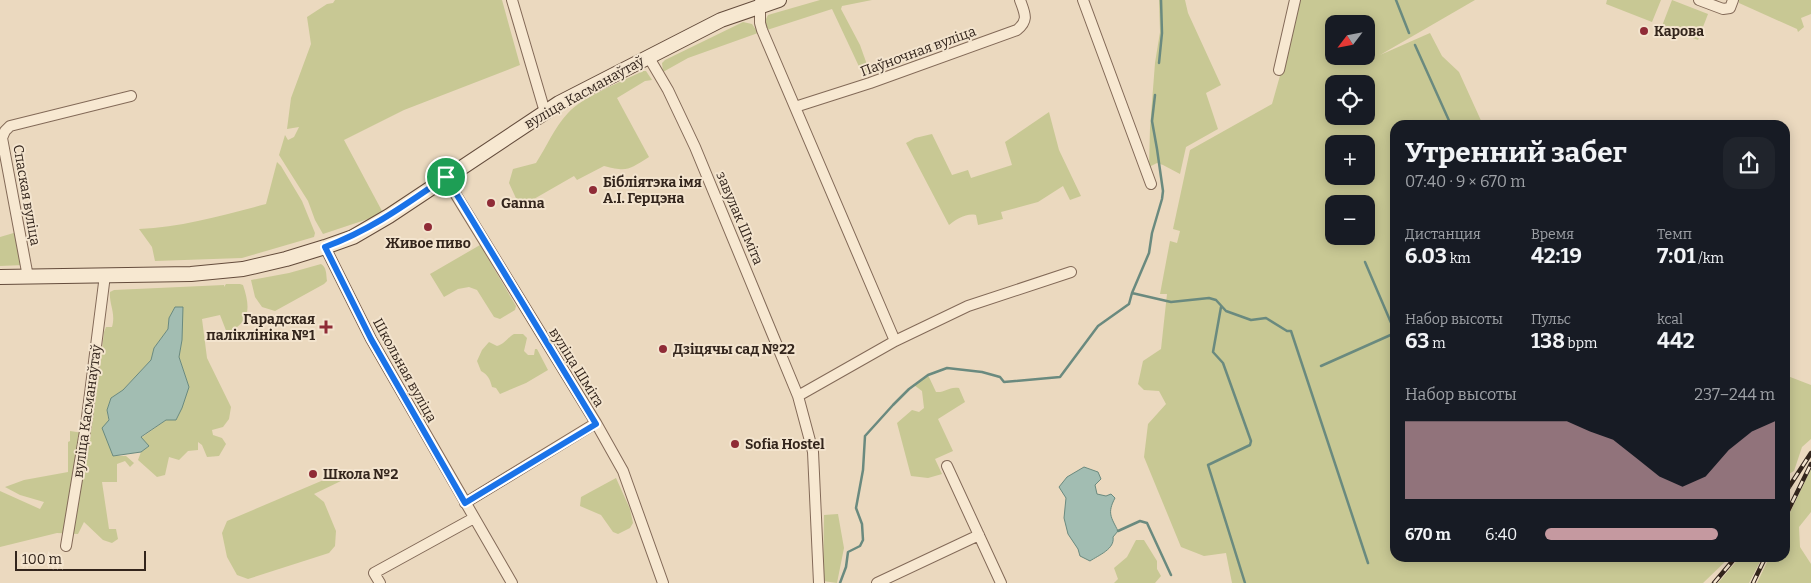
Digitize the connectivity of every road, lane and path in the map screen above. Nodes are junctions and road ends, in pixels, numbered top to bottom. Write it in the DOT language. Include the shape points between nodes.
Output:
graph roads {
  1 [pos="512,0"];
  2 [pos="779,0"];
  3 [pos="1020,0"];
  4 [pos="1083,0"];
  5 [pos="1295,0"];
  6 [pos="1699,0"];
  7 [pos="1733,0"];
  8 [pos="760,3"];
  9 [pos="648,56"];
  10 [pos="1279,70"];
  11 [pos="131,96"];
  12 [pos="795,107"];
  13 [pos="545,112"];
  14 [pos="446,177"];
  15 [pos="1151,184"];
  16 [pos="325,247"];
  17 [pos="1071,272"];
  18 [pos="105,275"];
  19 [pos="0,277"];
  20 [pos="28,277"];
  21 [pos="895,341"];
  22 [pos="798,396"];
  23 [pos="596,424"];
  24 [pos="947,466"];
  25 [pos="465,503"];
  26 [pos="474,518"];
  27 [pos="979,535"];
  28 [pos="66,546"];
  29 [pos="380,583"];
  30 [pos="512,583"];
  31 [pos="662,583"];
  32 [pos="819,583"];
  33 [pos="877,583"];
  34 [pos="1001,583"];
  1 -- 13 [label="street"];
  2 -- 8 [label="main road, вуліца Касманаўтаў"];
  3 -- 12 [label="street, Паўночная вуліца" via="1026,17 1017,30"];
  4 -- 15 [label="street"];
  5 -- 10 [label="street"];
  6 -- 7 [label="street" via="1723,9 1730,8"];
  8 -- 9 [label="main road, вуліца Касманаўтаў"];
  8 -- 12 [label="street" via="762,30"];
  9 -- 13 [label="main road, вуліца Касманаўтаў"];
  9 -- 22 [label="street, завулак Шміта" via="695,147"];
  11 -- 20 [label="street, Спаская вуліца" via="10,126 5,131 2,138"];
  12 -- 21 [label="street"];
  13 -- 14 [label="main road, вуліца Касманаўтаў"];
  14 -- 16 [label="main road, вуліца Касманаўтаў" via="353,237"];
  14 -- 23 [label="street, вуліца Шміта"];
  16 -- 18 [label="main road, вуліца Касманаўтаў" via="243,268 191,274"];
  16 -- 25 [label="street, Школьная вуліца" via="371,339"];
  17 -- 21 [label="street" via="968,306"];
  18 -- 20 [label="main road, вуліца Касманаўтаў"];
  18 -- 28 [label="street, вуліца Касманаўтаў" via="86,425"];
  19 -- 20 [label="main road, вуліца Касманаўтаў"];
  21 -- 22 [label="street"];
  22 -- 32 [label="street, завулак Шміта" via="813,452"];
  23 -- 25 [label="street"];
  23 -- 31 [label="street, вуліца Шміта" via="622,471"];
  24 -- 27 [label="street"];
  25 -- 26 [label="street, Школьная вуліца"];
  26 -- 29 [label="street" via="374,574"];
  26 -- 30 [label="street, Школьная вуліца"];
  27 -- 33 [label="street"];
  27 -- 34 [label="street"];
}
